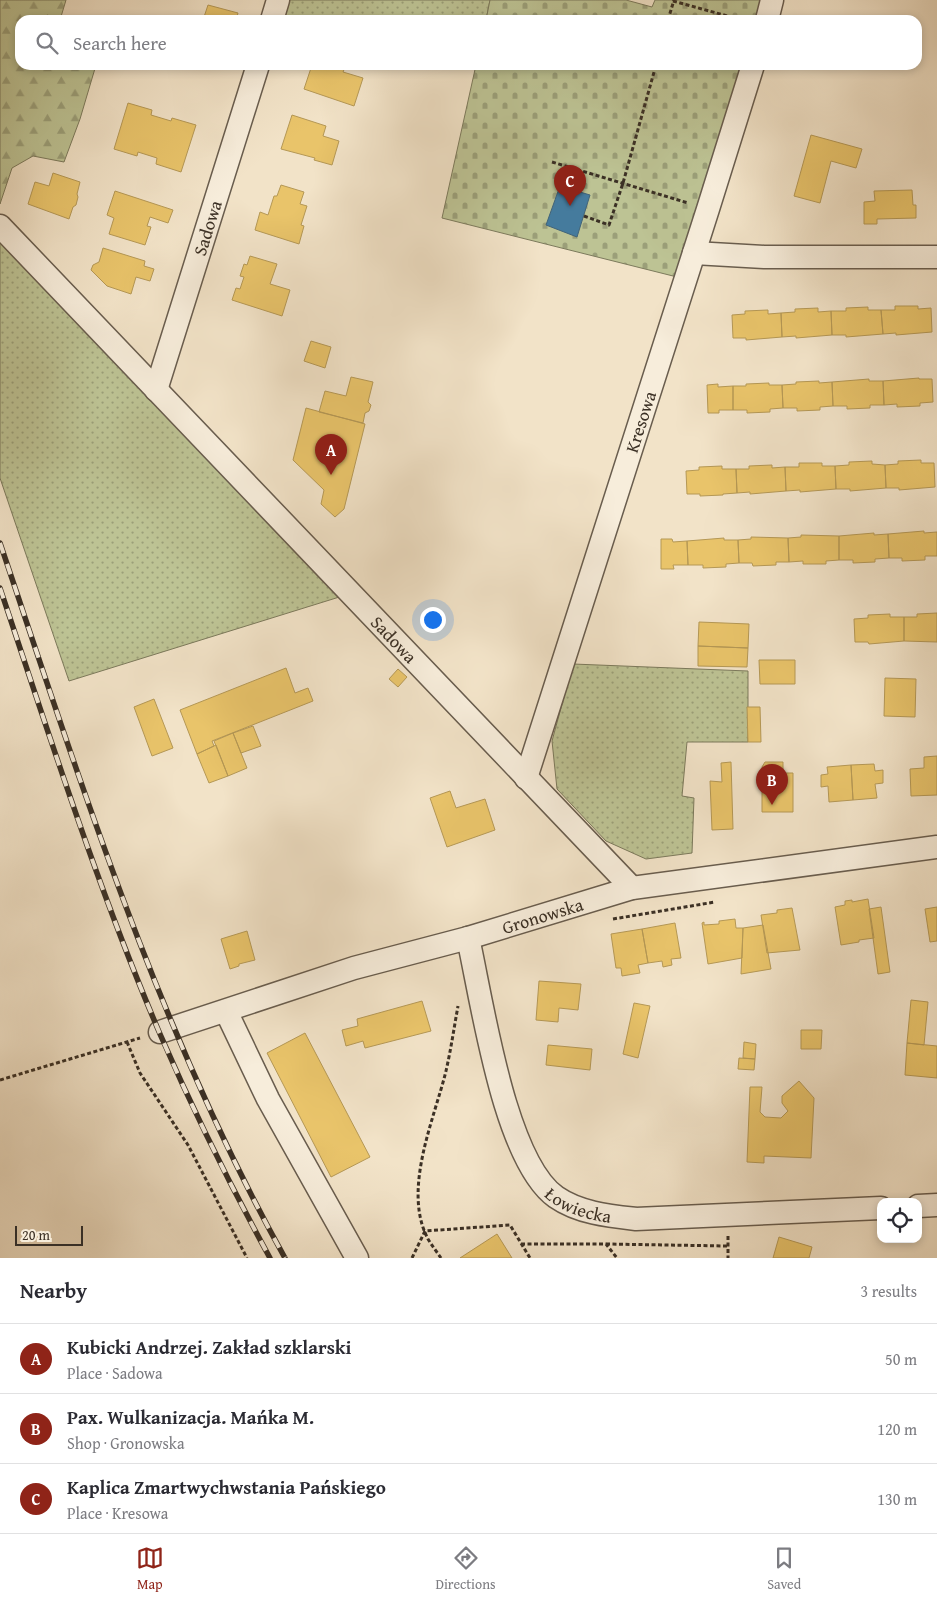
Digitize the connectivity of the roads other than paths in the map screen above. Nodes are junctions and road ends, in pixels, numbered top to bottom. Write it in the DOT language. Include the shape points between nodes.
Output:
graph roads {
  1 [pos="278,0"];
  2 [pos="772,0"];
  3 [pos="274,15"];
  4 [pos="768,15"];
  5 [pos="256,70"];
  6 [pos="751,70"];
  7 [pos="0,226"];
  8 [pos="694,253"];
  9 [pos="937,257"];
  10 [pos="156,390"];
  11 [pos="526,778"];
  12 [pos="937,847"];
  13 [pos="632,888"];
  14 [pos="468,938"];
  15 [pos="226,1010"];
  16 [pos="160,1032"];
  17 [pos="937,1205"];
  18 [pos="922,1206"];
  19 [pos="877,1208"];
  20 [pos="357,1258"];
  1 -- 3 [label="street"];
  2 -- 4 [label="street"];
  5 -- 10 [label="street, Sadowa"];
  6 -- 8 [label="street, Kresowa"];
  7 -- 10 [label="street, Sadowa"];
  8 -- 9 [label="street"];
  8 -- 11 [label="street, Kresowa"];
  10 -- 11 [label="street, Sadowa"];
  11 -- 13 [label="street, Sadowa"];
  12 -- 13 [label="street, Gronowska"];
  13 -- 14 [label="street, Gronowska"];
  14 -- 15 [label="street, Gronowska" via="354,968"];
  14 -- 19 [label="street, Łowiecka" via="498,1081 519,1145 533,1171 556,1197 583,1210 636,1219"];
  15 -- 16 [label="street, Gronowska"];
  15 -- 20 [label="street" via="268,1098"];
  17 -- 18 [label="street"];
}
